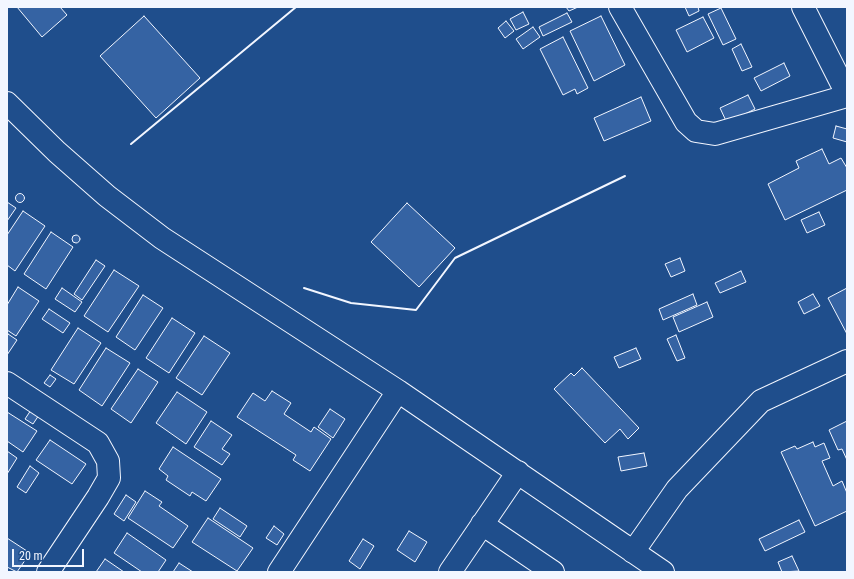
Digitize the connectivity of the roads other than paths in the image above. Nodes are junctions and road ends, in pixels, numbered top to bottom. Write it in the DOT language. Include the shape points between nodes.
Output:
graph roads {
  1 [pos="620,7"];
  2 [pos="803,7"];
  3 [pos="847,95"];
  4 [pos="7,103"];
  5 [pos="847,361"];
  6 [pos="7,383"];
  7 [pos="398,391"];
  8 [pos="518,472"];
  9 [pos="482,524"];
  10 [pos="633,552"];
  11 [pos="48,572"];
  12 [pos="279,572"];
  13 [pos="450,572"];
  14 [pos="553,572"];
  15 [pos="663,572"];
  1 -- 3 [label="street" via="686,122 696,131 715,134"];
  2 -- 3 [label="street"];
  4 -- 7 [label="street" via="107,196 162,238"];
  5 -- 10 [label="street" via="761,401 677,489"];
  6 -- 11 [label="street" via="98,443 108,461 109,478"];
  7 -- 8 [label="street"];
  7 -- 12 [label="street"];
  8 -- 9 [label="street"];
  8 -- 10 [label="street"];
  9 -- 13 [label="street"];
  9 -- 14 [label="street"];
  10 -- 15 [label="street"];
}
